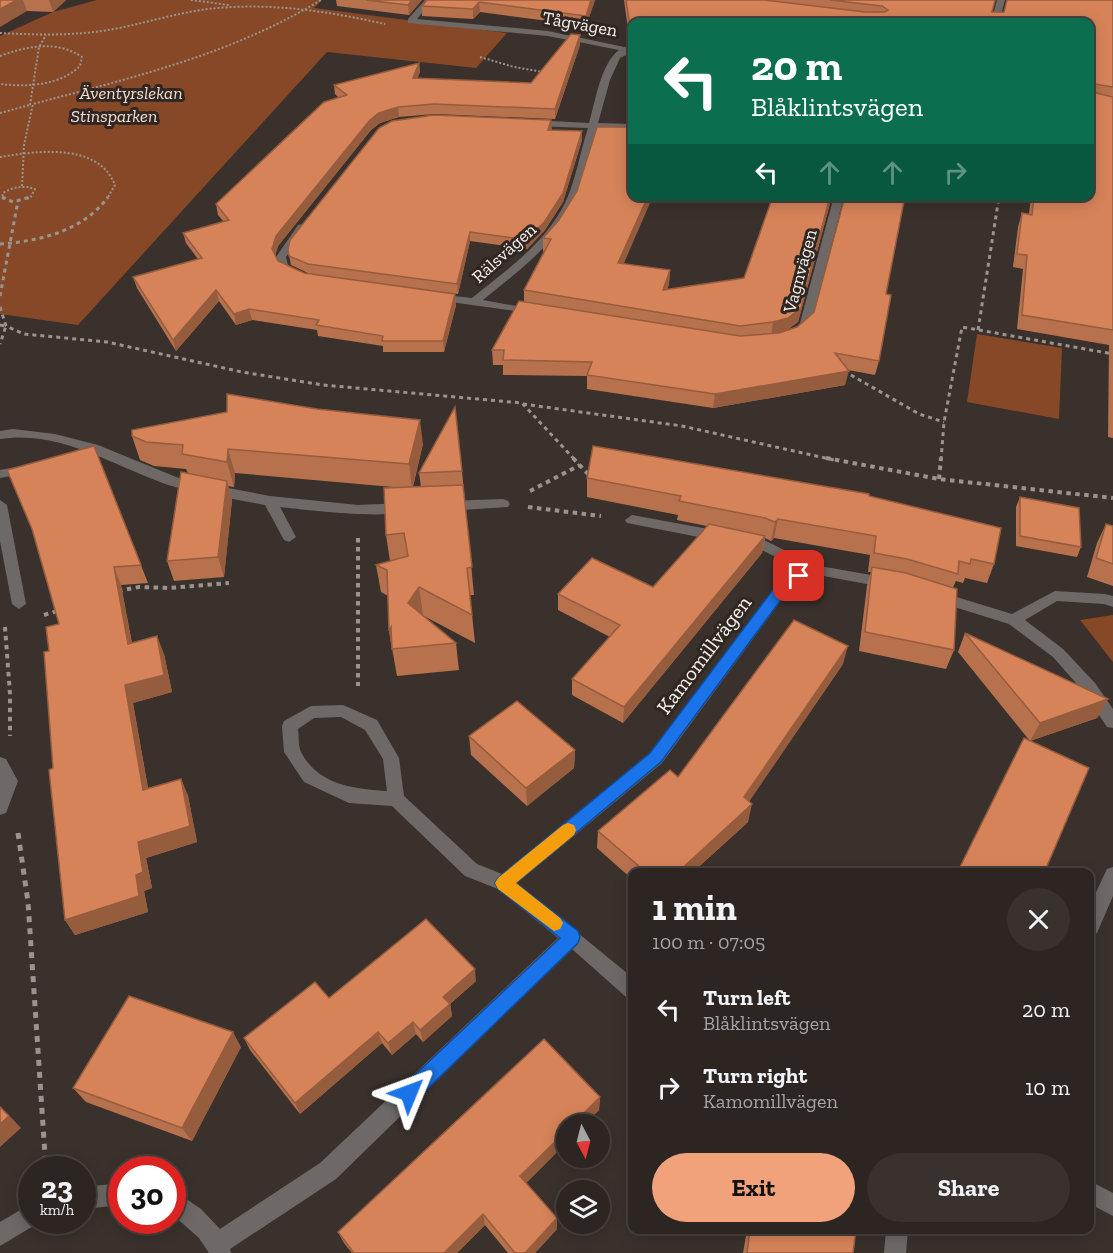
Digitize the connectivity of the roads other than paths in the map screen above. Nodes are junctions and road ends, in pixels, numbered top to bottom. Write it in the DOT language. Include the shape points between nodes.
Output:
graph roads {
  1 [pos="429,0"];
  2 [pos="1001,0"];
  3 [pos="996,18"];
  4 [pos="628,49"];
  5 [pos="628,51"];
  6 [pos="616,57"];
  7 [pos="524,123"];
  8 [pos="592,126"];
  9 [pos="628,128"];
  10 [pos="838,201"];
  11 [pos="306,221"];
  12 [pos="307,279"];
  13 [pos="430,296"];
  14 [pos="474,302"];
  15 [pos="544,314"];
  16 [pos="786,339"];
  17 [pos="0,435"];
  18 [pos="108,456"];
  19 [pos="87,460"];
  20 [pos="43,467"];
  21 [pos="0,474"];
  22 [pos="270,501"];
  23 [pos="503,504"];
  24 [pos="0,505"];
  25 [pos="632,520"];
  26 [pos="289,537"];
  27 [pos="811,569"];
  28 [pos="900,585"];
  29 [pos="920,591"];
  30 [pos="1113,602"];
  31 [pos="20,604"];
  32 [pos="1014,620"];
  33 [pos="1113,722"];
  34 [pos="0,764"];
  35 [pos="396,799"];
  36 [pos="0,807"];
  37 [pos="1113,875"];
  38 [pos="504,883"];
  39 [pos="1094,918"];
  40 [pos="572,937"];
  41 [pos="628,986"];
  42 [pos="1094,1194"];
  43 [pos="1113,1206"];
  44 [pos="186,1211"];
  45 [pos="18,1223"];
  46 [pos="897,1234"];
  47 [pos="0,1235"];
  48 [pos="219,1249"];
  49 [pos="895,1253"];
  1 -- 4 [label="street, Tågvägen" via="411,21 540,33 600,41"];
  2 -- 3 [label="street"];
  5 -- 6 [label="street, Tågvägen"];
  6 -- 8 [label="street, Rälsvägen"];
  7 -- 8 [label="street"];
  8 -- 9 [label="street"];
  8 -- 14 [label="street, Rälsvägen" via="564,215 529,255"];
  10 -- 16 [label="street, Vagnvägen" via="805,324"];
  11 -- 12 [label="street" via="281,257 291,274"];
  13 -- 14 [label="street, Rälsvägen"];
  14 -- 15 [label="street, Rälsvägen"];
  17 -- 18 [label="street" via="55,438"];
  18 -- 19 [label="street"];
  18 -- 22 [label="street" via="178,483"];
  20 -- 21 [label="street"];
  22 -- 23 [label="street" via="358,510"];
  22 -- 26 [label="street"];
  24 -- 31 [label="street"];
  25 -- 27 [label="street" via="761,544"];
  27 -- 28 [label="street"];
  27 -- 38 [label="street, Kamomillvägen" via="786,583 656,758"];
  29 -- 32 [label="street"];
  30 -- 32 [label="street" via="1055,596"];
  32 -- 33 [label="street" via="1058,653 1089,687"];
  34 -- 36 [label="street" via="10,782"];
  35 -- 35 [label="street" via="391,758 371,725 343,711 310,712 290,726 292,752 310,777 349,796"];
  35 -- 38 [label="street" via="471,870"];
  37 -- 39 [label="street"];
  38 -- 40 [label="street"];
  40 -- 41 [label="street"];
  40 -- 48 [label="street" via="328,1171"];
  42 -- 43 [label="street"];
  44 -- 48 [label="street"];
  45 -- 47 [label="street"];
  46 -- 49 [label="street"];
}
